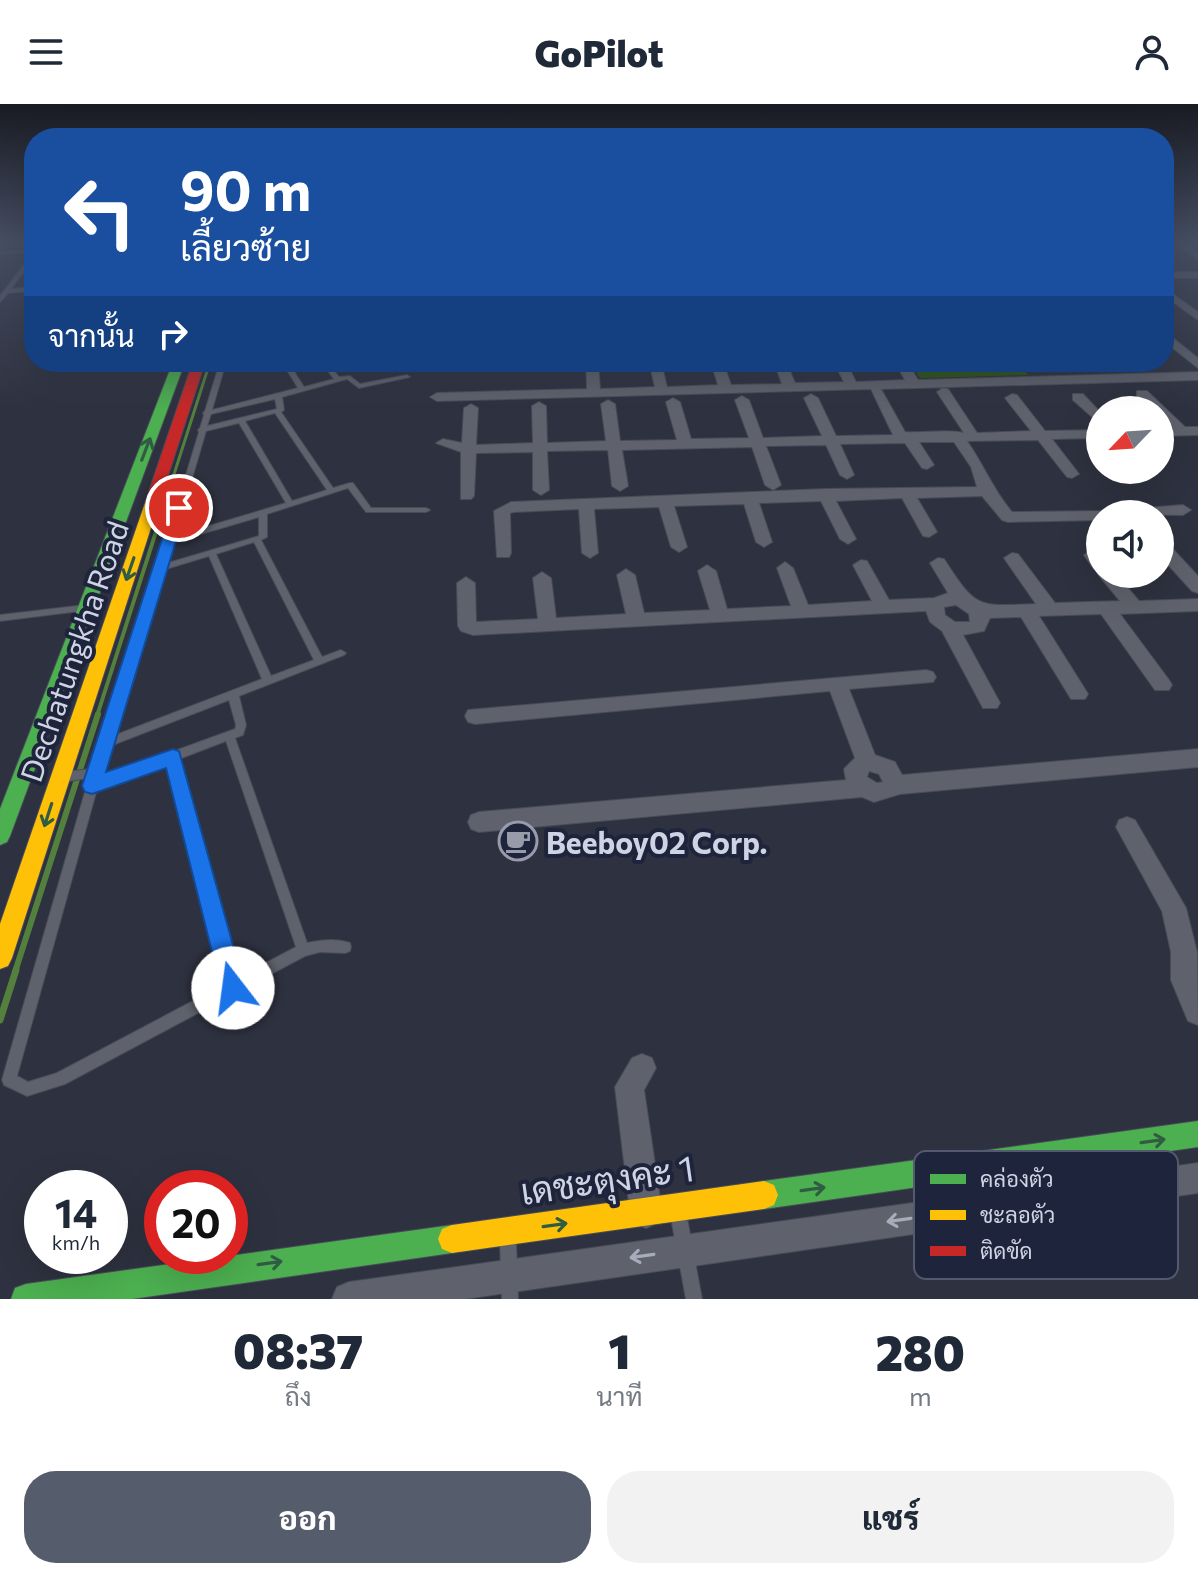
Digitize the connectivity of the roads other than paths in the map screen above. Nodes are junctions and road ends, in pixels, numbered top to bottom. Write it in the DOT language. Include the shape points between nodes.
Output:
graph roads {
  1 [pos="1174,301"];
  2 [pos="1198,317"];
  3 [pos="1174,344"];
  4 [pos="1198,364"];
  5 [pos="175,372"];
  6 [pos="196,372"];
  7 [pos="220,372"];
  8 [pos="291,372"];
  9 [pos="332,372"];
  10 [pos="533,372"];
  11 [pos="593,372"];
  12 [pos="657,372"];
  13 [pos="720,372"];
  14 [pos="784,372"];
  15 [pos="845,372"];
  16 [pos="907,372"];
  17 [pos="1031,372"];
  18 [pos="1090,372"];
  19 [pos="1147,372"];
  20 [pos="1198,376"];
  21 [pos="407,377"];
  22 [pos="1152,377"];
  23 [pos="337,379"];
  24 [pos="1097,379"];
  25 [pos="1038,380"];
  26 [pos="914,384"];
  27 [pos="852,386"];
  28 [pos="790,388"];
  29 [pos="302,389"];
  30 [pos="726,390"];
  31 [pos="662,391"];
  32 [pos="876,391"];
  33 [pos="943,392"];
  34 [pos="594,393"];
  35 [pos="1142,394"];
  36 [pos="278,396"];
  37 [pos="1144,396"];
  38 [pos="437,397"];
  39 [pos="1078,397"];
  40 [pos="811,398"];
  41 [pos="1012,398"];
  42 [pos="536,400"];
  43 [pos="742,400"];
  44 [pos="673,402"];
  45 [pos="608,404"];
  46 [pos="1086,405"];
  47 [pos="471,408"];
  48 [pos="277,411"];
  49 [pos="183,412"];
  50 [pos="160,413"];
  51 [pos="206,413"];
  52 [pos="241,420"];
  53 [pos="1174,424"];
  54 [pos="201,430"];
  55 [pos="1198,431"];
  56 [pos="1174,432"];
  57 [pos="1182,432"];
  58 [pos="1040,434"];
  59 [pos="1086,434"];
  60 [pos="964,435"];
  61 [pos="904,436"];
  62 [pos="832,439"];
  63 [pos="758,441"];
  64 [pos="443,443"];
  65 [pos="685,443"];
  66 [pos="615,445"];
  67 [pos="542,447"];
  68 [pos="468,449"];
  69 [pos="927,465"];
  70 [pos="1072,474"];
  71 [pos="847,475"];
  72 [pos="773,485"];
  73 [pos="620,486"];
  74 [pos="541,490"];
  75 [pos="331,491"];
  76 [pos="986,491"];
  77 [pos="825,494"];
  78 [pos="907,494"];
  79 [pos="466,496"];
  80 [pos="749,497"];
  81 [pos="665,502"];
  82 [pos="290,504"];
  83 [pos="586,505"];
  84 [pos="426,510"];
  85 [pos="1174,510"];
  86 [pos="1183,510"];
  87 [pos="263,513"];
  88 [pos="1086,516"];
  89 [pos="929,532"];
  90 [pos="256,539"];
  91 [pos="848,539"];
  92 [pos="170,540"];
  93 [pos="764,542"];
  94 [pos="679,547"];
  95 [pos="212,553"];
  96 [pos="503,553"];
  97 [pos="590,553"];
  98 [pos="1012,558"];
  99 [pos="1174,561"];
  100 [pos="938,563"];
  101 [pos="861,565"];
  102 [pos="162,567"];
  103 [pos="785,568"];
  104 [pos="707,571"];
  105 [pos="626,575"];
  106 [pos="542,578"];
  107 [pos="466,583"];
  108 [pos="1198,587"];
  109 [pos="1118,588"];
  110 [pos="960,599"];
  111 [pos="935,604"];
  112 [pos="883,606"];
  113 [pos="1134,607"];
  114 [pos="86,608"];
  115 [pos="1106,608"];
  116 [pos="1195,608"];
  117 [pos="1026,610"];
  118 [pos="1050,610"];
  119 [pos="802,611"];
  120 [pos="979,612"];
  121 [pos="720,615"];
  122 [pos="0,618"];
  123 [pos="636,620"];
  124 [pos="548,625"];
  125 [pos="949,627"];
  126 [pos="341,653"];
  127 [pos="319,661"];
  128 [pos="926,677"];
  129 [pos="268,681"];
  130 [pos="837,683"];
  131 [pos="1162,685"];
  132 [pos="233,694"];
  133 [pos="1078,694"];
  134 [pos="990,703"];
  135 [pos="475,716"];
  136 [pos="229,736"];
  137 [pos="106,743"];
  138 [pos="173,757"];
  139 [pos="1198,758"];
  140 [pos="867,761"];
  141 [pos="64,777"];
  142 [pos="92,778"];
  143 [pos="893,785"];
  144 [pos="862,788"];
  145 [pos="479,822"];
  146 [pos="1127,827"];
  147 [pos="0,836"];
  148 [pos="345,947"];
  149 [pos="303,950"];
  150 [pos="0,958"];
  151 [pos="233,988"];
  152 [pos="1198,1011"];
  153 [pos="642,1068"];
  154 [pos="1198,1134"];
  155 [pos="1078,1151"];
  156 [pos="914,1174"];
  157 [pos="1198,1178"];
  158 [pos="1178,1181"];
  159 [pos="677,1208"];
  160 [pos="646,1212"];
  161 [pos="914,1218"];
  162 [pos="508,1232"];
  163 [pos="682,1251"];
  164 [pos="509,1287"];
  165 [pos="26,1299"];
  166 [pos="349,1299"];
  167 [pos="694,1299"];
  1 -- 2 [label="street"];
  3 -- 4 [label="street"];
  5 -- 50 [label="street, Dechatungkha Road"];
  6 -- 49 [label="street, Dechatungkha Road"];
  7 -- 51 [label="lane"];
  8 -- 29 [label="lane"];
  9 -- 23 [label="lane"];
  10 -- 42 [label="street"];
  11 -- 34 [label="street"];
  12 -- 31 [label="street"];
  13 -- 30 [label="street"];
  14 -- 28 [label="street"];
  15 -- 27 [label="street"];
  16 -- 26 [label="street"];
  17 -- 25 [label="street"];
  18 -- 24 [label="street"];
  19 -- 22 [label="street"];
  20 -- 22 [label="street"];
  21 -- 23 [label="lane" via="359,386 348,377"];
  22 -- 24 [label="street"];
  23 -- 29 [label="lane"];
  24 -- 25 [label="street"];
  25 -- 26 [label="street"];
  26 -- 27 [label="street"];
  27 -- 28 [label="street"];
  28 -- 30 [label="street"];
  29 -- 36 [label="lane"];
  30 -- 31 [label="street"];
  31 -- 34 [label="street"];
  32 -- 61 [label="street"];
  33 -- 60 [label="street"];
  34 -- 42 [label="street"];
  35 -- 37 [label="street"];
  36 -- 48 [label="lane" via="282,409"];
  36 -- 51 [label="lane"];
  38 -- 42 [label="street"];
  39 -- 46 [label="street"];
  40 -- 62 [label="street"];
  41 -- 58 [label="street"];
  42 -- 67 [label="street"];
  43 -- 63 [label="street"];
  44 -- 65 [label="street"];
  45 -- 66 [label="street"];
  47 -- 68 [label="street"];
  48 -- 52 [label="lane"];
  48 -- 75 [label="lane"];
  49 -- 50 [label="street"];
  49 -- 141 [label="street, Dechatungkha Road, one-way"];
  114 -- 50 [label="street, Dechatungkha Road, one-way"];
  51 -- 54 [label="lane"];
  52 -- 54 [label="lane"];
  52 -- 82 [label="lane"];
  53 -- 57 [label="street"];
  54 -- 92 [label="lane"];
  55 -- 57 [label="street"];
  56 -- 57 [label="street"];
  58 -- 59 [label="street"];
  58 -- 60 [label="street"];
  58 -- 70 [label="street"];
  60 -- 61 [label="street"];
  60 -- 76 [label="street"];
  61 -- 62 [label="street"];
  61 -- 69 [label="street"];
  62 -- 63 [label="street"];
  62 -- 71 [label="street"];
  63 -- 65 [label="street"];
  63 -- 72 [label="street"];
  64 -- 68 [label="street"];
  65 -- 66 [label="street"];
  66 -- 67 [label="street"];
  66 -- 73 [label="street"];
  67 -- 68 [label="street"];
  67 -- 74 [label="street"];
  68 -- 79 [label="street"];
  75 -- 82 [label="lane"];
  75 -- 84 [label="lane" via="350,485 369,510"];
  76 -- 78 [label="street"];
  76 -- 88 [label="street" via="1012,519"];
  77 -- 78 [label="street"];
  77 -- 80 [label="street"];
  77 -- 91 [label="street"];
  78 -- 89 [label="street"];
  80 -- 81 [label="street"];
  80 -- 93 [label="street"];
  81 -- 83 [label="street"];
  81 -- 94 [label="street"];
  82 -- 87 [label="lane"];
  83 -- 96 [label="street" via="502,511"];
  83 -- 97 [label="street"];
  85 -- 86 [label="street"];
  87 -- 90 [label="lane" via="264,535"];
  87 -- 92 [label="lane"];
  90 -- 95 [label="lane"];
  90 -- 127 [label="lane"];
  92 -- 102 [label="lane"];
  95 -- 102 [label="lane"];
  95 -- 129 [label="lane"];
  98 -- 118 [label="street"];
  99 -- 108 [label="street"];
  100 -- 110 [label="street"];
  101 -- 112 [label="street"];
  102 -- 137 [label="lane"];
  103 -- 119 [label="street"];
  104 -- 121 [label="street"];
  105 -- 123 [label="street"];
  106 -- 124 [label="street"];
  107 -- 124 [label="street" via="467,626"];
  109 -- 113 [label="street"];
  110 -- 111 [label="street"];
  110 -- 120 [label="street"];
  111 -- 112 [label="street"];
  111 -- 125 [label="street" via="936,618"];
  112 -- 119 [label="street"];
  113 -- 115 [label="street"];
  113 -- 116 [label="street"];
  114 -- 122 [label="lane"];
  114 -- 147 [label="street, Dechatungkha Road"];
  115 -- 118 [label="street"];
  115 -- 131 [label="street"];
  117 -- 118 [label="street"];
  117 -- 120 [label="street"];
  117 -- 133 [label="street"];
  119 -- 121 [label="street"];
  120 -- 125 [label="street" via="981,622 973,629"];
  121 -- 123 [label="street"];
  123 -- 124 [label="street"];
  125 -- 134 [label="street"];
  126 -- 127 [label="lane"];
  127 -- 129 [label="lane"];
  128 -- 130 [label="street"];
  129 -- 132 [label="lane"];
  130 -- 135 [label="street"];
  130 -- 140 [label="street"];
  132 -- 136 [label="lane" via="241,725"];
  132 -- 137 [label="lane"];
  136 -- 138 [label="lane"];
  136 -- 149 [label="lane"];
  137 -- 142 [label="lane"];
  138 -- 142 [label="lane"];
  138 -- 151 [label="lane"];
  139 -- 143 [label="street"];
  140 -- 143 [label="street" via="887,768"];
  140 -- 144 [label="street" via="855,769"];
  141 -- 142 [label="lane"];
  141 -- 150 [label="street, Dechatungkha Road, one-way"];
  142 -- 151 [label="lane" via="9,1080 27,1089 60,1079"];
  143 -- 144 [label="street" via="881,794"];
  144 -- 145 [label="street"];
  146 -- 152 [label="street" via="1174,908 1184,980"];
  148 -- 149 [label="lane"];
  149 -- 151 [label="lane"];
  153 -- 160 [label="street" via="629,1087"];
  155 -- 154 [label="street, เดชะตุงคะ 1, one-way"];
  159 -- 156 [label="street, เดชะตุงคะ 1, one-way"];
  157 -- 158 [label="street, one-way"];
  159 -- 160 [label="street, เดชะตุงคะ 1"];
  159 -- 163 [label="lane"];
  162 -- 160 [label="street, เดชะตุงคะ 1, one-way"];
  161 -- 163 [label="street, one-way"];
  162 -- 164 [label="lane"];
  165 -- 162 [label="street, เดชะตุงคะ 1, one-way"];
  163 -- 164 [label="street, one-way"];
  163 -- 167 [label="lane"];
  164 -- 166 [label="street"];
}
